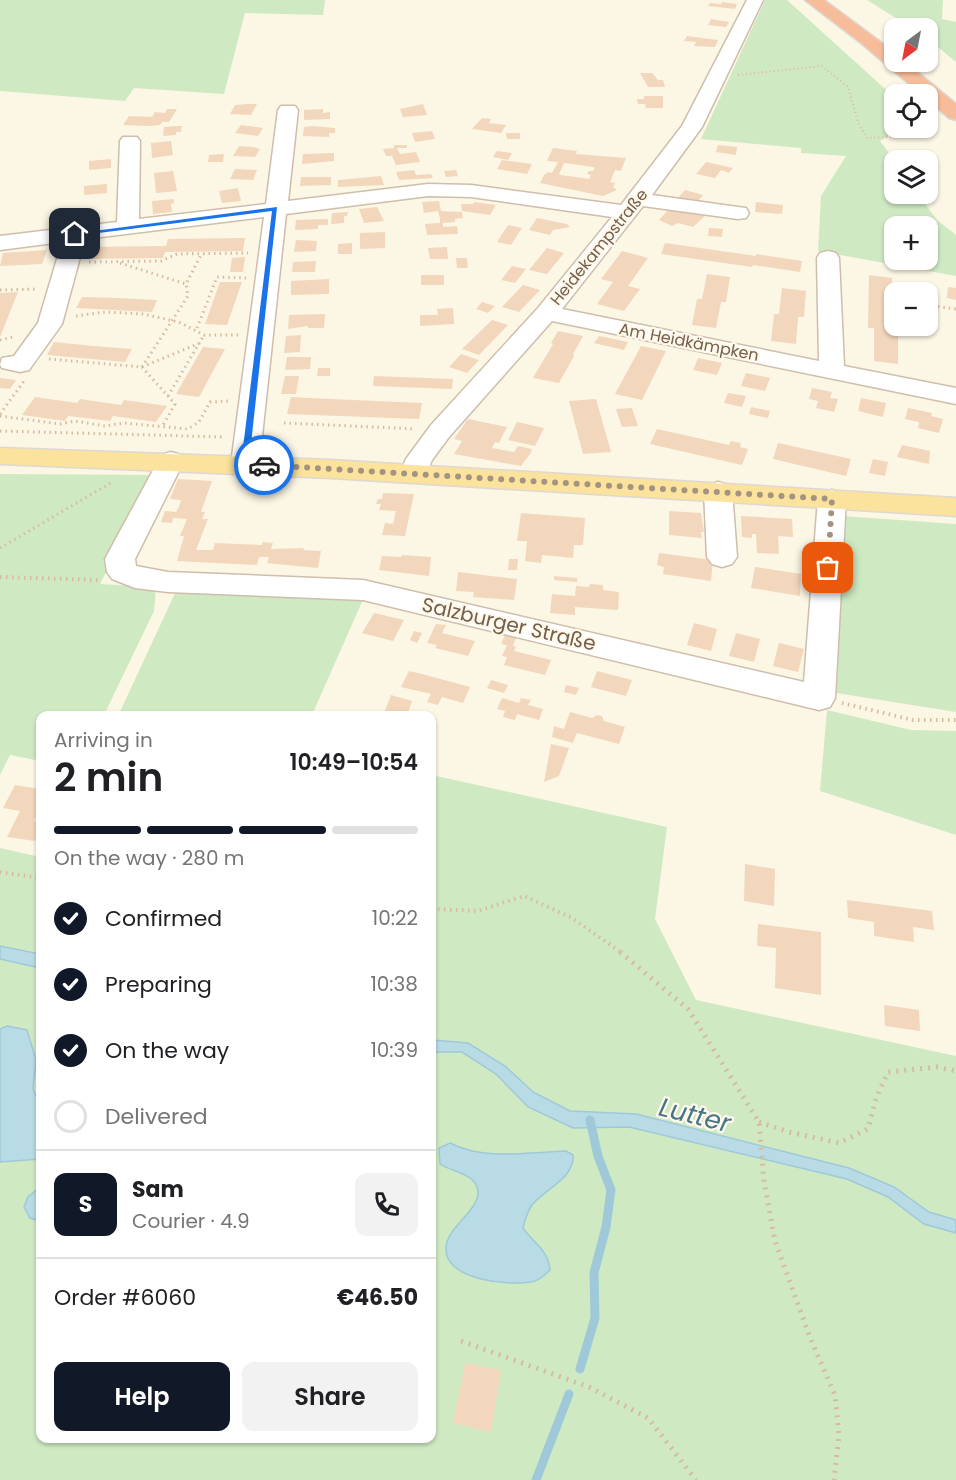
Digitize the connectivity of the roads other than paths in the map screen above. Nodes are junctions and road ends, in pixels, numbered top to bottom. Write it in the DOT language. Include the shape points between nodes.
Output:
graph roads {
  1 [pos="755,0"];
  2 [pos="813,0"];
  3 [pos="838,0"];
  4 [pos="884,34"];
  5 [pos="932,72"];
  6 [pos="956,92"];
  7 [pos="288,110"];
  8 [pos="956,114"];
  9 [pos="130,141"];
  10 [pos="632,206"];
  11 [pos="275,209"];
  12 [pos="738,213"];
  13 [pos="128,227"];
  14 [pos="75,234"];
  15 [pos="0,243"];
  16 [pos="828,258"];
  17 [pos="546,313"];
  18 [pos="19,361"];
  19 [pos="832,370"];
  20 [pos="956,396"];
  21 [pos="0,456"];
  22 [pos="171,461"];
  23 [pos="245,464"];
  24 [pos="414,473"];
  25 [pos="718,492"];
  26 [pos="832,499"];
  27 [pos="956,507"];
  28 [pos="722,557"];
  1 -- 10 [label="street, Heidekampstraße" via="692,127"];
  2 -- 8 [label="highway" via="867,39"];
  3 -- 4 [label="highway"];
  5 -- 6 [label="highway"];
  7 -- 11 [label="street"];
  9 -- 13 [label="street"];
  10 -- 11 [label="street" via="449,190"];
  10 -- 12 [label="street"];
  10 -- 17 [label="street, Heidekampstraße"];
  11 -- 13 [label="street"];
  11 -- 23 [label="street"];
  13 -- 14 [label="street"];
  14 -- 15 [label="street"];
  14 -- 18 [label="street" via="50,324"];
  16 -- 19 [label="street"];
  17 -- 19 [label="street, Am Heidkämpken"];
  17 -- 24 [label="street, Heidekampstraße" via="440,431 418,459"];
  19 -- 20 [label="street, Am Heidkämpken"];
  21 -- 22 [label="main road"];
  22 -- 23 [label="main road"];
  22 -- 26 [label="street, Salzburger Straße" via="120,559 122,572 135,578 375,592 819,698"];
  23 -- 24 [label="main road"];
  24 -- 25 [label="main road"];
  25 -- 26 [label="main road"];
  25 -- 28 [label="street"];
  26 -- 27 [label="main road"];
}
